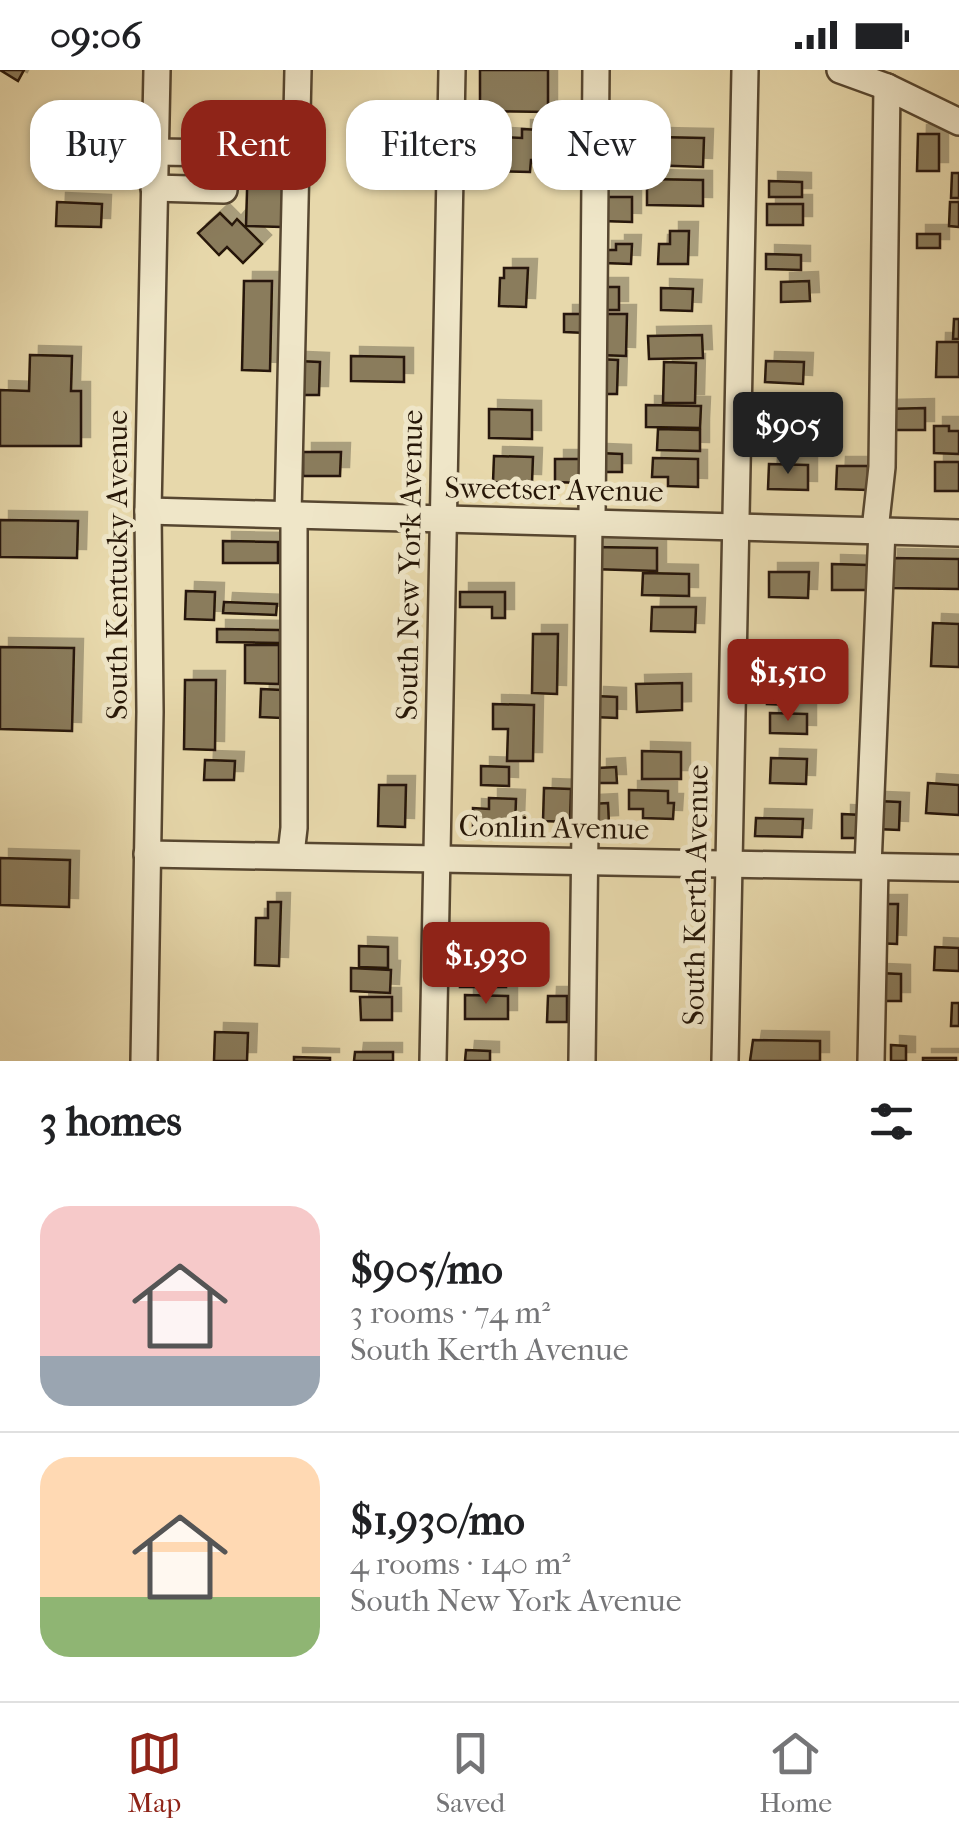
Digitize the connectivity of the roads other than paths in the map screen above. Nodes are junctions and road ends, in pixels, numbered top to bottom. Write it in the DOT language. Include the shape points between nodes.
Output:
graph roads {
  1 [pos="158,70"];
  2 [pos="298,70"];
  3 [pos="452,70"];
  4 [pos="596,70"];
  5 [pos="744,70"];
  6 [pos="840,70"];
  7 [pos="886,88"];
  8 [pos="157,100"];
  9 [pos="297,100"];
  10 [pos="959,122"];
  11 [pos="154,190"];
  12 [pos="295,190"];
  13 [pos="148,511"];
  14 [pos="291,514"];
  15 [pos="444,520"];
  16 [pos="589,523"];
  17 [pos="736,527"];
  18 [pos="879,530"];
  19 [pos="959,532"];
  20 [pos="147,854"];
  21 [pos="291,854"];
  22 [pos="438,858"];
  23 [pos="584,862"];
  24 [pos="729,864"];
  25 [pos="871,866"];
  26 [pos="959,868"];
  27 [pos="144,1061"];
  28 [pos="433,1061"];
  29 [pos="582,1061"];
  30 [pos="725,1061"];
  31 [pos="871,1061"];
  1 -- 8 [label="street, South Kentucky Avenue"];
  2 -- 9 [label="street"];
  3 -- 15 [label="street, South New York Avenue"];
  4 -- 16 [label="street"];
  5 -- 17 [label="street, South Kerth Avenue"];
  6 -- 7 [label="street"];
  7 -- 10 [label="street"];
  7 -- 18 [label="street"];
  11 -- 13 [label="street, South Kentucky Avenue"];
  12 -- 14 [label="street"];
  13 -- 14 [label="street, Sweetser Avenue"];
  13 -- 20 [label="street, South Kentucky Avenue"];
  14 -- 15 [label="street, Sweetser Avenue"];
  14 -- 21 [label="street"];
  15 -- 16 [label="street, Sweetser Avenue"];
  15 -- 22 [label="street, South New York Avenue"];
  16 -- 17 [label="street, Sweetser Avenue"];
  16 -- 23 [label="street"];
  17 -- 18 [label="street, Sweetser Avenue"];
  17 -- 24 [label="street, South Kerth Avenue"];
  18 -- 19 [label="street, Sweetser Avenue"];
  18 -- 25 [label="street"];
  20 -- 21 [label="street, Conlin Avenue"];
  20 -- 27 [label="street, South Kentucky Avenue"];
  21 -- 22 [label="street, Conlin Avenue"];
  22 -- 23 [label="street, Conlin Avenue"];
  22 -- 28 [label="street, South New York Avenue"];
  23 -- 24 [label="street, Conlin Avenue"];
  23 -- 29 [label="street"];
  24 -- 25 [label="street, Conlin Avenue"];
  24 -- 30 [label="street, South Kerth Avenue"];
  25 -- 26 [label="street, Conlin Avenue"];
  25 -- 31 [label="street"];
}
